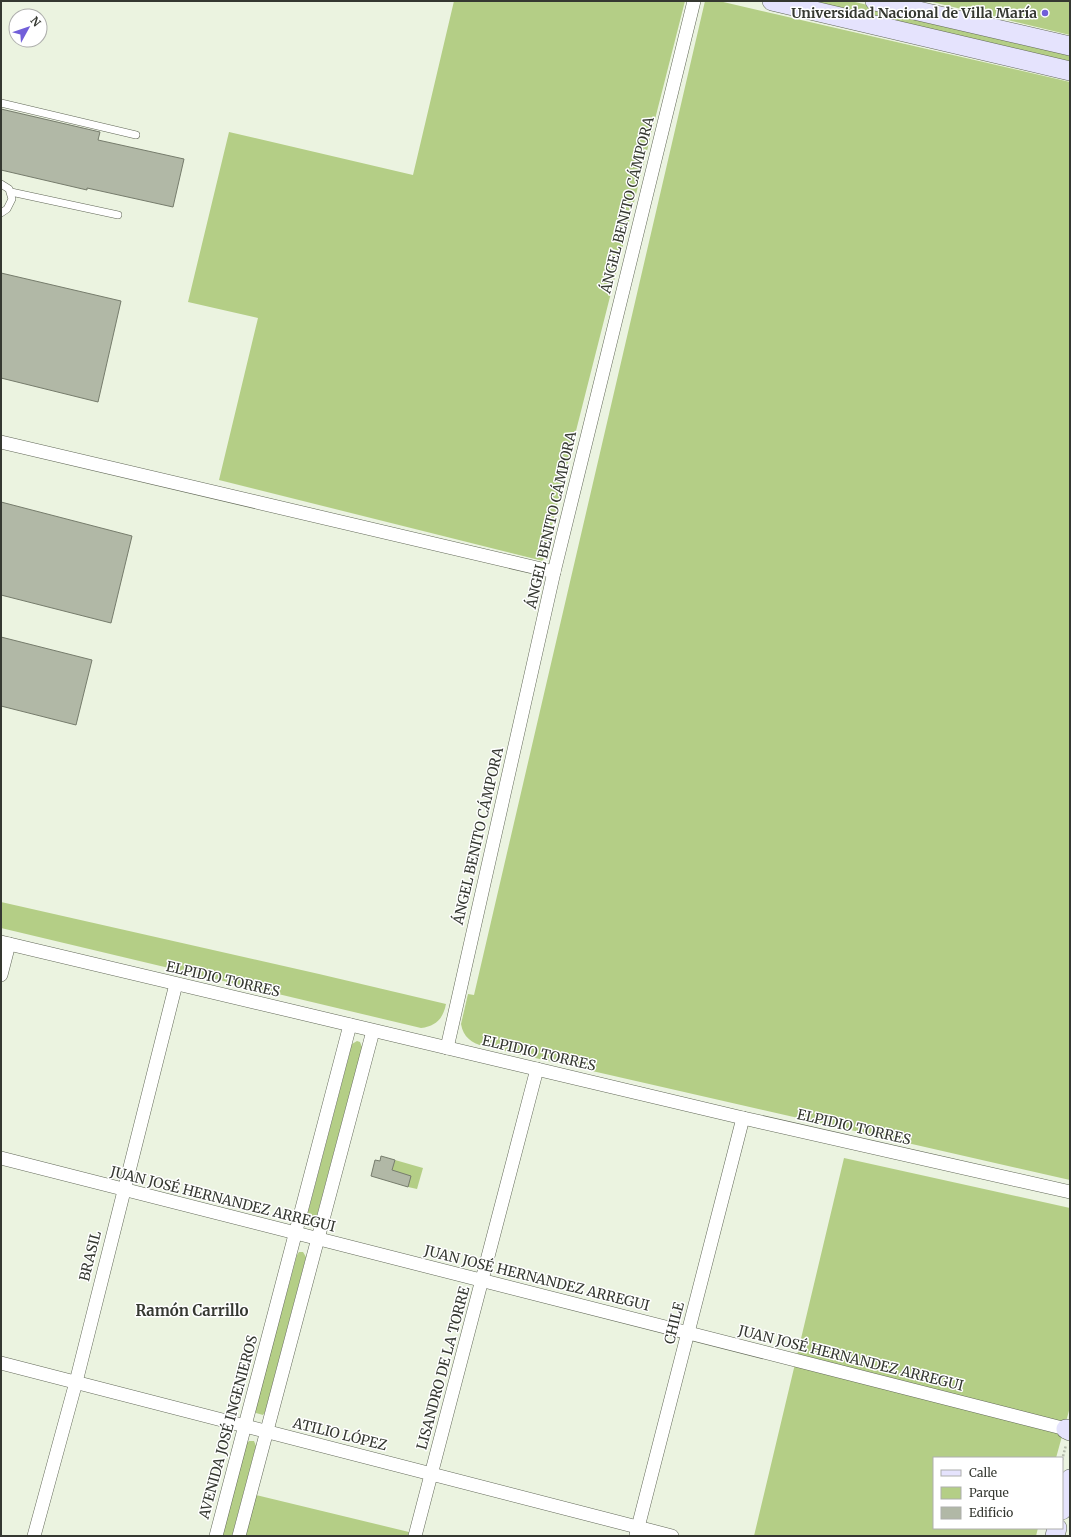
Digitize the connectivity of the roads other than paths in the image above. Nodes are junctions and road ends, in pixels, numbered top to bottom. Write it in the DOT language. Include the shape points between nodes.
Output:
graph roads {
  1 [pos="694,1"];
  2 [pos="772,1"];
  3 [pos="875,1"];
  4 [pos="1070,46"];
  5 [pos="1070,71"];
  6 [pos="1,103"];
  7 [pos="136,135"];
  8 [pos="1,184"];
  9 [pos="11,192"];
  10 [pos="1,213"];
  11 [pos="118,215"];
  12 [pos="1,442"];
  13 [pos="554,572"];
  14 [pos="5,943"];
  15 [pos="1,975"];
  16 [pos="176,984"];
  17 [pos="350,1025"];
  18 [pos="373,1031"];
  19 [pos="447,1048"];
  20 [pos="537,1069"];
  21 [pos="743,1118"];
  22 [pos="1,1158"];
  23 [pos="123,1190"];
  24 [pos="1070,1192"];
  25 [pos="296,1233"];
  26 [pos="318,1239"];
  27 [pos="482,1281"];
  28 [pos="688,1333"];
  29 [pos="1,1363"];
  30 [pos="76,1382"];
  31 [pos="244,1426"];
  32 [pos="1068,1430"];
  33 [pos="267,1432"];
  34 [pos="432,1474"];
  35 [pos="1070,1479"];
  36 [pos="1063,1506"];
  37 [pos="637,1532"];
  38 [pos="34,1536"];
  39 [pos="216,1536"];
  40 [pos="239,1536"];
  41 [pos="415,1536"];
  42 [pos="672,1536"];
  1 -- 13 [label="street, ÁNGEL BENITO CÁMPORA"];
  2 -- 5 [label="main road"];
  3 -- 4 [label="main road"];
  6 -- 7 [label="lane"];
  8 -- 9 [label="lane" via="7,186"];
  9 -- 10 [label="lane" via="11,203 8,209"];
  9 -- 11 [label="lane"];
  12 -- 13 [label="street"];
  13 -- 19 [label="street, ÁNGEL BENITO CÁMPORA"];
  14 -- 15 [label="street"];
  14 -- 16 [label="street, ELPIDIO TORRES"];
  16 -- 17 [label="street, ELPIDIO TORRES"];
  16 -- 23 [label="street, BRASIL"];
  17 -- 18 [label="street, ELPIDIO TORRES"];
  17 -- 25 [label="street, AVENIDA JOSÉ INGENIEROS"];
  18 -- 19 [label="street, ELPIDIO TORRES"];
  18 -- 26 [label="street"];
  19 -- 20 [label="street, ELPIDIO TORRES"];
  20 -- 21 [label="street, ELPIDIO TORRES"];
  20 -- 27 [label="street, LISANDRO DE LA TORRE"];
  21 -- 24 [label="street, ELPIDIO TORRES"];
  21 -- 28 [label="street, CHILE"];
  22 -- 23 [label="street, JUAN JOSÉ HERNANDEZ ARREGUI"];
  23 -- 25 [label="street, JUAN JOSÉ HERNANDEZ ARREGUI"];
  23 -- 30 [label="street, BRASIL"];
  25 -- 26 [label="street, JUAN JOSÉ HERNANDEZ ARREGUI"];
  25 -- 31 [label="street, AVENIDA JOSÉ INGENIEROS"];
  26 -- 27 [label="street, JUAN JOSÉ HERNANDEZ ARREGUI"];
  26 -- 33 [label="street"];
  27 -- 28 [label="street, JUAN JOSÉ HERNANDEZ ARREGUI"];
  27 -- 34 [label="street, LISANDRO DE LA TORRE"];
  28 -- 32 [label="street, JUAN JOSÉ HERNANDEZ ARREGUI"];
  28 -- 37 [label="street, CHILE"];
  29 -- 30 [label="street, ATILIO LÓPEZ"];
  30 -- 31 [label="street, ATILIO LÓPEZ"];
  30 -- 38 [label="street, BRASIL"];
  31 -- 33 [label="street, ATILIO LÓPEZ"];
  31 -- 39 [label="street, AVENIDA JOSÉ INGENIEROS"];
  33 -- 34 [label="street, ATILIO LÓPEZ"];
  33 -- 40 [label="street"];
  34 -- 37 [label="street, ATILIO LÓPEZ"];
  34 -- 41 [label="street, LISANDRO DE LA TORRE"];
  35 -- 36 [label="main road"];
  37 -- 42 [label="street, ATILIO LÓPEZ"];
}
